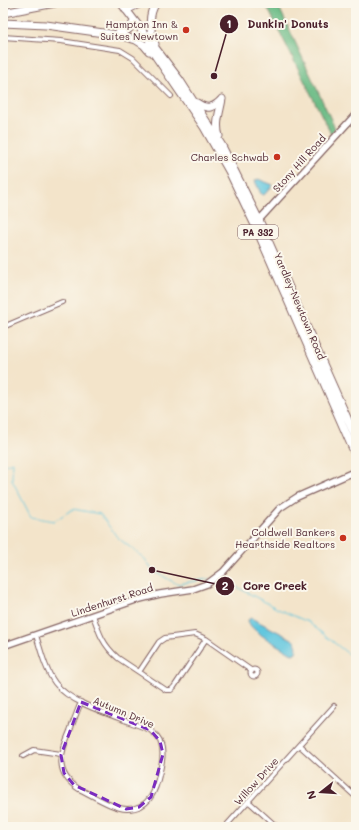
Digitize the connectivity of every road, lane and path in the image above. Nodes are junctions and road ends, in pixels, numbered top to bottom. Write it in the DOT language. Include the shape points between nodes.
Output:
graph roads {
  1 [pos="55,3"];
  2 [pos="121,3"];
  3 [pos="141,3"];
  4 [pos="156,3"];
  5 [pos="126,10"];
  6 [pos="3,13"];
  7 [pos="134,22"];
  8 [pos="3,23"];
  9 [pos="111,34"];
  10 [pos="3,37"];
  11 [pos="156,54"];
  12 [pos="171,96"];
  13 [pos="192,99"];
  14 [pos="356,114"];
  15 [pos="235,170"];
  16 [pos="256,221"];
  17 [pos="62,302"];
  18 [pos="3,327"];
  19 [pos="356,438"];
  20 [pos="356,456"];
  21 [pos="356,471"];
  22 [pos="93,615"];
  23 [pos="36,635"];
  24 [pos="206,639"];
  25 [pos="3,646"];
  26 [pos="252,671"];
  27 [pos="139,672"];
  28 [pos="82,702"];
  29 [pos="334,706"];
  30 [pos="299,745"];
  31 [pos="61,754"];
  32 [pos="23,756"];
  33 [pos="356,797"];
  34 [pos="248,801"];
  35 [pos="225,827"];
  36 [pos="277,827"];
  1 -- 6 [label="highway"];
  2 -- 5 [label="highway, Yardley-Newtown Road / PA 332"];
  3 -- 5 [label="highway"];
  4 -- 11 [label="highway" via="151,14 150,26"];
  5 -- 7 [label="highway, Yardley-Newtown Road / PA 332"];
  7 -- 9 [label="highway" via="126,31"];
  7 -- 11 [label="highway, Yardley-Newtown Road / PA 332"];
  8 -- 9 [label="highway" via="46,25"];
  9 -- 11 [label="highway" via="136,40"];
  10 -- 12 [label="street" via="61,40 120,50 133,58"];
  11 -- 13 [label="highway, Yardley-Newtown Road / PA 332"];
  11 -- 16 [label="highway, Yardley-Newtown Road / PA 332" via="204,127"];
  13 -- 15 [label="highway, Yardley-Newtown Road / PA 332"];
  13 -- 15 [label="highway" via="204,108 211,108 222,99 216,127"];
  14 -- 16 [label="street, Stony Hill Road"];
  15 -- 16 [label="highway, Yardley-Newtown Road / PA 332"];
  16 -- 19 [label="highway, Yardley-Newtown Road / PA 332"];
  16 -- 20 [label="highway, Yardley-Newtown Road / PA 332"];
  17 -- 18 [label="street"];
  21 -- 22 [label="street, Lindenhurst Road" via="296,497 280,508 212,581 193,589 148,596"];
  22 -- 23 [label="street, Lindenhurst Road"];
  22 -- 27 [label="street" via="105,644 118,658"];
  23 -- 25 [label="street, Lindenhurst Road"];
  23 -- 28 [label="street, Autumn Drive" via="56,683 66,694"];
  24 -- 26 [label="street"];
  24 -- 27 [label="street" via="195,634 164,638"];
  24 -- 27 [label="street" via="171,690 166,690"];
  28 -- 31 [label="street, Autumn Drive"];
  28 -- 31 [label="street, Autumn Drive" via="150,730 157,736 163,754 155,790 139,807 126,809 115,806 70,782 62,766"];
  29 -- 30 [label="street, Willow Drive"];
  30 -- 33 [label="street"];
  30 -- 34 [label="street, Willow Drive"];
  31 -- 32 [label="street" via="34,750"];
  34 -- 35 [label="street, Willow Drive"];
  34 -- 36 [label="street"];
}
